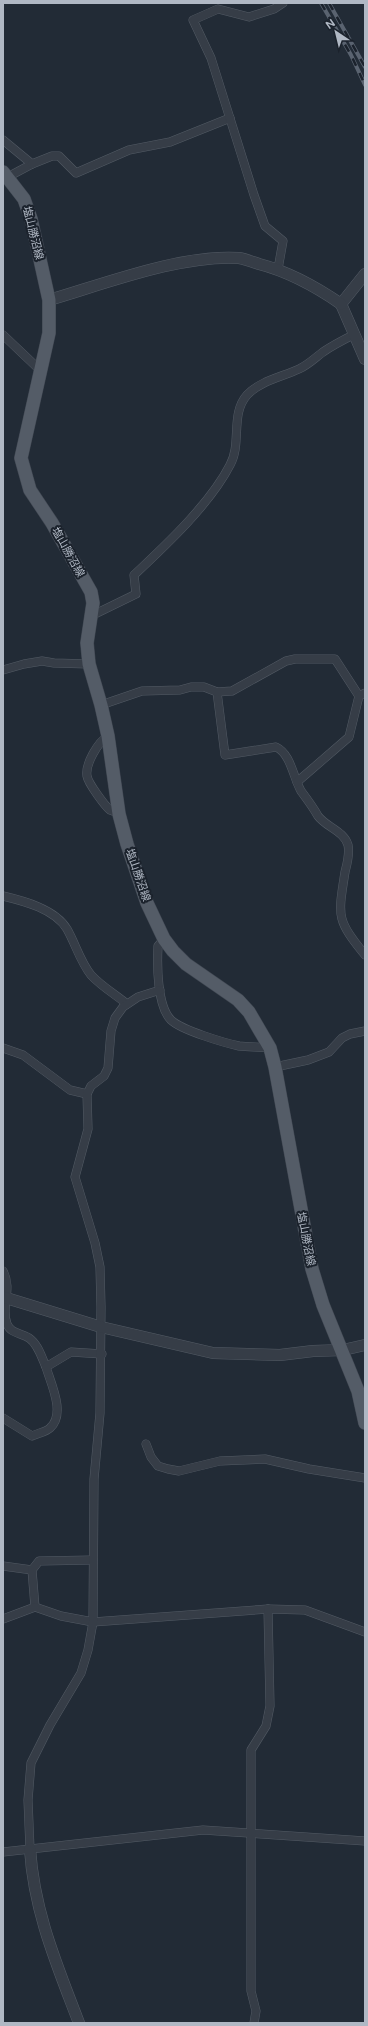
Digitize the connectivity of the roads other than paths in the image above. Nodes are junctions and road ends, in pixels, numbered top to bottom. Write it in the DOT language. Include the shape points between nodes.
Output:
graph roads {
  1 [pos="284,3"];
  2 [pos="230,118"];
  3 [pos="3,140"];
  4 [pos="32,164"];
  5 [pos="5,176"];
  6 [pos="278,269"];
  7 [pos="365,274"];
  8 [pos="48,300"];
  9 [pos="341,304"];
  10 [pos="355,334"];
  11 [pos="3,335"];
  12 [pos="365,359"];
  13 [pos="41,371"];
  14 [pos="93,616"];
  15 [pos="89,664"];
  16 [pos="3,670"];
  17 [pos="218,692"];
  18 [pos="362,694"];
  19 [pos="101,705"];
  20 [pos="108,736"];
  21 [pos="297,782"];
  22 [pos="119,814"];
  23 [pos="3,896"];
  24 [pos="164,939"];
  25 [pos="365,955"];
  26 [pos="160,990"];
  27 [pos="127,1004"];
  28 [pos="365,1031"];
  29 [pos="3,1048"];
  30 [pos="270,1048"];
  31 [pos="275,1067"];
  32 [pos="87,1094"];
  33 [pos="3,1271"];
  34 [pos="4,1297"];
  35 [pos="101,1327"];
  36 [pos="365,1345"];
  37 [pos="343,1350"];
  38 [pos="102,1354"];
  39 [pos="46,1367"];
  40 [pos="3,1418"];
  41 [pos="365,1423"];
  42 [pos="146,1444"];
  43 [pos="365,1478"];
  44 [pos="93,1560"];
  45 [pos="3,1566"];
  46 [pos="32,1570"];
  47 [pos="35,1607"];
  48 [pos="268,1609"];
  49 [pos="3,1619"];
  50 [pos="93,1622"];
  51 [pos="365,1632"];
  52 [pos="250,1834"];
  53 [pos="365,1841"];
  54 [pos="30,1849"];
  55 [pos="3,1852"];
  56 [pos="79,2023"];
  57 [pos="254,2023"];
  1 -- 2 [label="street" via="249,17 218,9 193,20 211,58"];
  2 -- 4 [label="street" via="170,142 129,150 76,173 59,156"];
  2 -- 6 [label="street" via="265,226 283,241"];
  3 -- 4 [label="street"];
  4 -- 5 [label="street"];
  5 -- 8 [label="main road, 塩山勝沼線" via="24,199 31,219"];
  6 -- 8 [label="street" via="240,258 202,259 160,268"];
  6 -- 9 [label="street" via="315,285"];
  7 -- 9 [label="street"];
  8 -- 13 [label="main road, 塩山勝沼線" via="49,333"];
  9 -- 10 [label="street"];
  10 -- 12 [label="street"];
  10 -- 14 [label="street" via="303,367 262,385 246,396 237,418 233,458 215,488 162,548 134,575 136,594"];
  11 -- 13 [label="street"];
  13 -- 14 [label="main road, 塩山勝沼線" via="21,458 30,490 91,592"];
  14 -- 15 [label="main road, 塩山勝沼線" via="88,643"];
  15 -- 16 [label="street" via="42,661"];
  15 -- 19 [label="main road, 塩山勝沼線"];
  17 -- 18 [label="street" via="232,691 286,661 335,659"];
  17 -- 19 [label="street" via="204,687 142,692"];
  17 -- 21 [label="street" via="225,755 276,747 287,757"];
  18 -- 21 [label="street" via="349,737"];
  19 -- 20 [label="main road, 塩山勝沼線"];
  20 -- 22 [label="main road, 塩山勝沼線"];
  20 -- 22 [label="street" via="99,742 86,776 110,809"];
  21 -- 25 [label="street" via="323,823 342,834 348,844 339,906 340,917 345,929"];
  22 -- 24 [label="main road, 塩山勝沼線" via="147,903"];
  23 -- 27 [label="street" via="35,905 60,921 67,929 80,959 92,977"];
  24 -- 26 [label="street" via="158,946"];
  24 -- 30 [label="main road, 塩山勝沼線" via="186,964 238,1000 257,1024"];
  26 -- 27 [label="street" via="138,997"];
  26 -- 30 [label="street" via="170,1020 181,1028 238,1046"];
  27 -- 32 [label="street" via="115,1018 111,1031 108,1068"];
  28 -- 31 [label="street" via="342,1038 329,1052 308,1060"];
  29 -- 32 [label="street" via="23,1056 70,1090"];
  30 -- 31 [label="main road, 塩山勝沼線"];
  31 -- 37 [label="main road, 塩山勝沼線" via="312,1269 323,1305"];
  32 -- 35 [label="street" via="88,1129 75,1177 99,1261"];
  33 -- 34 [label="street" via="8,1280"];
  34 -- 35 [label="street"];
  34 -- 39 [label="street" via="3,1314 7,1326 35,1344"];
  35 -- 37 [label="street" via="213,1353 280,1355"];
  35 -- 38 [label="street"];
  36 -- 37 [label="street"];
  37 -- 41 [label="main road, 塩山勝沼線" via="358,1391"];
  38 -- 39 [label="street" via="71,1352"];
  38 -- 44 [label="street" via="94,1479"];
  39 -- 40 [label="street" via="56,1399 56,1420 50,1428 32,1436"];
  42 -- 43 [label="street" via="158,1466 168,1470 179,1471 220,1461 265,1459"];
  44 -- 46 [label="street" via="39,1561"];
  44 -- 50 [label="street"];
  45 -- 46 [label="street"];
  46 -- 47 [label="street"];
  47 -- 49 [label="street"];
  47 -- 50 [label="street" via="61,1616"];
  48 -- 50 [label="street"];
  48 -- 51 [label="street" via="305,1610"];
  48 -- 52 [label="street" via="270,1706 266,1726 252,1750"];
  50 -- 54 [label="street" via="82,1673 31,1762 28,1807"];
  52 -- 53 [label="street"];
  52 -- 54 [label="street" via="203,1830"];
  52 -- 57 [label="street" via="251,1991 256,2012"];
  54 -- 55 [label="street"];
  54 -- 56 [label="street" via="38,1909 47,1940"];
}
